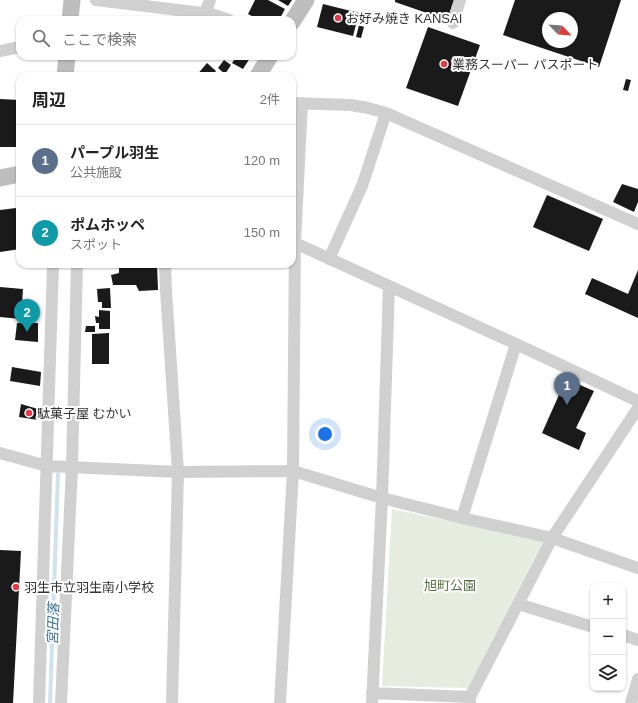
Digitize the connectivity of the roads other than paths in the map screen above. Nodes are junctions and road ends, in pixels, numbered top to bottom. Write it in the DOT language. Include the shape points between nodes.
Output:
graph roads {
  1 [pos="72,0"];
  2 [pos="96,0"];
  3 [pos="210,0"];
  4 [pos="306,0"];
  5 [pos="460,0"];
  6 [pos="205,13"];
  7 [pos="70,16"];
  8 [pos="217,16"];
  9 [pos="296,16"];
  10 [pos="453,23"];
  11 [pos="16,49"];
  12 [pos="0,51"];
  13 [pos="67,60"];
  14 [pos="268,60"];
  15 [pos="65,72"];
  16 [pos="260,72"];
  17 [pos="297,103"];
  18 [pos="386,113"];
  19 [pos="296,173"];
  20 [pos="16,175"];
  21 [pos="0,178"];
  22 [pos="638,224"];
  23 [pos="296,243"];
  24 [pos="329,259"];
  25 [pos="53,268"];
  26 [pos="77,268"];
  27 [pos="165,268"];
  28 [pos="295,268"];
  29 [pos="389,286"];
  30 [pos="516,344"];
  31 [pos="638,401"];
  32 [pos="638,408"];
  33 [pos="0,452"];
  34 [pos="47,466"];
  35 [pos="72,467"];
  36 [pos="293,470"];
  37 [pos="178,472"];
  38 [pos="382,498"];
  39 [pos="462,518"];
  40 [pos="552,538"];
  41 [pos="638,568"];
  42 [pos="518,604"];
  43 [pos="590,625"];
  44 [pos="626,637"];
  45 [pos="638,640"];
  46 [pos="638,679"];
  47 [pos="372,698"];
  48 [pos="470,700"];
  49 [pos="39,703"];
  50 [pos="61,703"];
  51 [pos="172,703"];
  52 [pos="280,703"];
  53 [pos="631,703"];
  1 -- 7 [label="main road"];
  2 -- 6 [label="street"];
  3 -- 6 [label="street"];
  4 -- 9 [label="main road"];
  5 -- 10 [label="street"];
  6 -- 8 [label="street"];
  11 -- 12 [label="street"];
  13 -- 15 [label="main road"];
  14 -- 16 [label="main road"];
  17 -- 18 [label="street" via="350,105"];
  17 -- 19 [label="street"];
  18 -- 22 [label="street"];
  18 -- 24 [label="street" via="362,186"];
  20 -- 21 [label="main road"];
  23 -- 24 [label="street"];
  24 -- 29 [label="street"];
  25 -- 34 [label="street"];
  26 -- 35 [label="street"];
  27 -- 37 [label="street"];
  28 -- 36 [label="street"];
  29 -- 30 [label="street"];
  29 -- 38 [label="street"];
  30 -- 31 [label="street"];
  30 -- 39 [label="street"];
  32 -- 40 [label="street"];
  33 -- 34 [label="street"];
  34 -- 35 [label="street"];
  34 -- 49 [label="street"];
  35 -- 37 [label="street"];
  35 -- 50 [label="street"];
  36 -- 37 [label="street"];
  36 -- 38 [label="street"];
  36 -- 52 [label="street"];
  37 -- 51 [label="street"];
  38 -- 39 [label="street"];
  38 -- 47 [label="street"];
  39 -- 40 [label="street"];
  40 -- 41 [label="street"];
  40 -- 42 [label="street"];
  42 -- 43 [label="street"];
  42 -- 48 [label="street"];
  44 -- 45 [label="street"];
  46 -- 53 [label="street"];
  47 -- 48 [label="street"];
}
